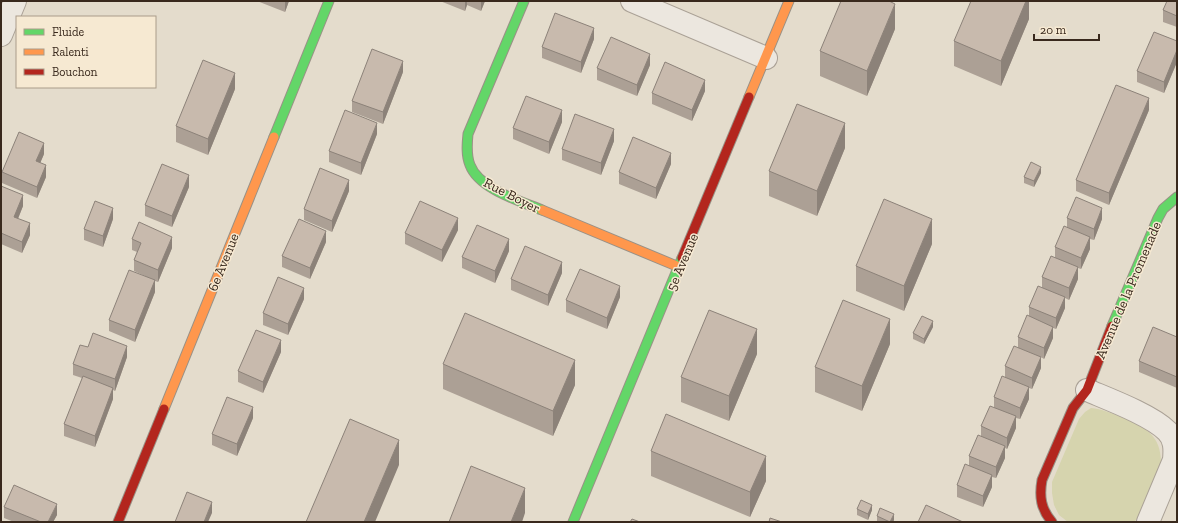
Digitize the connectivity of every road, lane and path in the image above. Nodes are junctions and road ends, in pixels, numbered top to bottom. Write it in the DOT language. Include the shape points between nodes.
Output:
graph roads {
  1 [pos="15,1"];
  2 [pos="329,1"];
  3 [pos="524,1"];
  4 [pos="632,1"];
  5 [pos="789,1"];
  6 [pos="1,35"];
  7 [pos="766,58"];
  8 [pos="1177,197"];
  9 [pos="679,267"];
  10 [pos="1087,390"];
  11 [pos="118,522"];
  12 [pos="573,522"];
  13 [pos="1052,522"];
  14 [pos="1148,522"];
  1 -- 6 [label="street"];
  2 -- 11 [label="street, 6e Avenue"];
  3 -- 9 [label="street, Rue Boyer" via="468,134 469,164 475,175 507,196"];
  4 -- 7 [label="street"];
  5 -- 7 [label="street, 5e Avenue"];
  7 -- 9 [label="street, 5e Avenue"];
  8 -- 10 [label="street, Avenue de la Promenade" via="1163,209 1158,218"];
  9 -- 12 [label="street, 5e Avenue"];
  10 -- 13 [label="street, Avenue de la Promenade" via="1073,408 1042,480 1040,503"];
  10 -- 14 [label="street" via="1156,422 1173,440 1174,460"];
}
